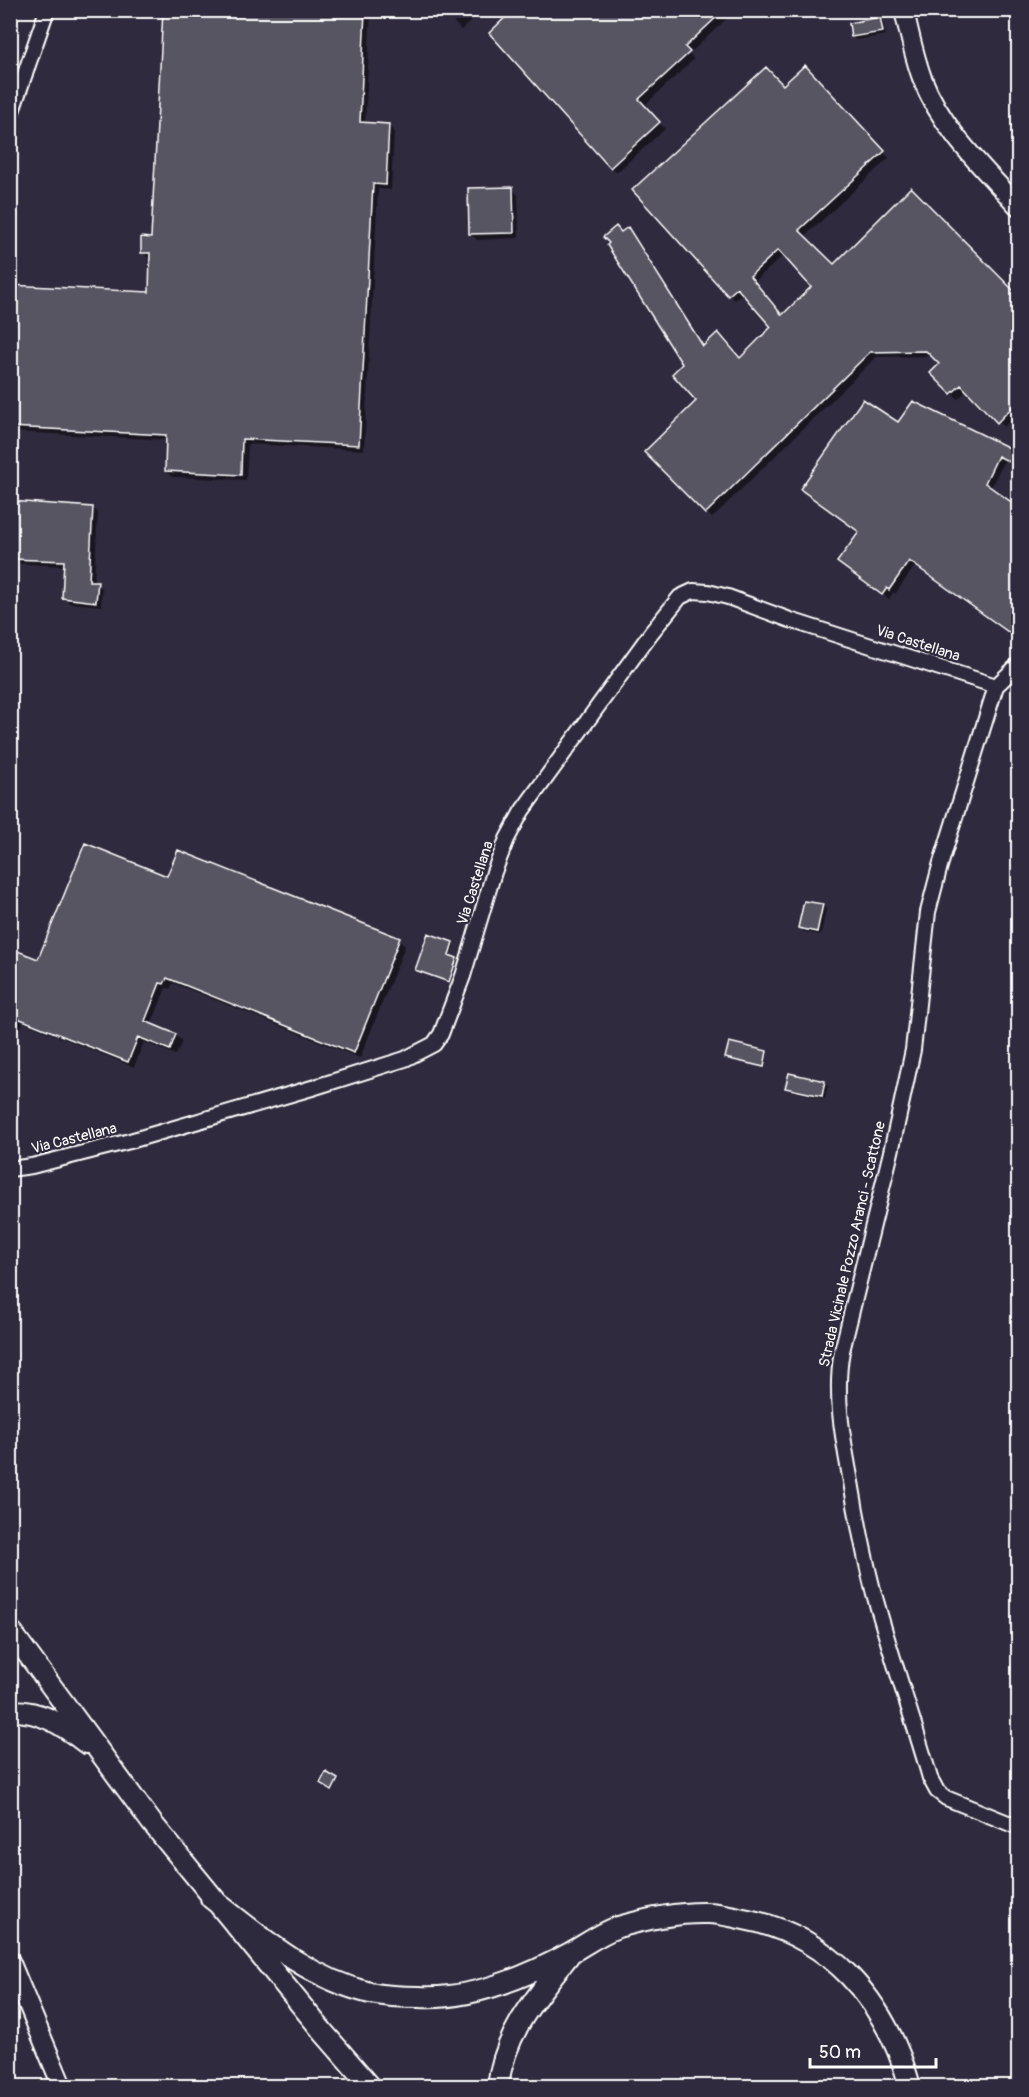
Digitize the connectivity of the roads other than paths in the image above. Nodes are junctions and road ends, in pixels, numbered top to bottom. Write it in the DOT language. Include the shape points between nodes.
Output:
graph roads {
  1 [pos="47,10"];
  2 [pos="904,10"];
  3 [pos="10,117"];
  4 [pos="1018,206"];
  5 [pos="1018,665"];
  6 [pos="996,686"];
  7 [pos="10,1169"];
  8 [pos="10,1630"];
  9 [pos="10,1711"];
  10 [pos="100,1754"];
  11 [pos="1018,1827"];
  12 [pos="211,1898"];
  13 [pos="570,1953"];
  14 [pos="10,1961"];
  15 [pos="62,2086"];
  16 [pos="370,2086"];
  17 [pos="498,2086"];
  18 [pos="910,2086"];
  1 -- 3 [label="street"];
  2 -- 4 [label="street" via="922,79 947,125"];
  5 -- 6 [label="street"];
  6 -- 7 [label="street, Via Castellana" via="728,597 693,591 680,597 522,811 494,872 463,976 434,1044 405,1059 312,1088 130,1141"];
  6 -- 11 [label="street, Strada Vicinale Pozzo Aranci - Scattone" via="928,912 913,1050 842,1351 838,1392 861,1541 930,1778 946,1798"];
  8 -- 10 [label="main road"];
  9 -- 10 [label="main road" via="49,1718"];
  10 -- 12 [label="main road"];
  12 -- 13 [label="main road" via="298,1964 370,1993 422,1998 464,1994 507,1982"];
  12 -- 16 [label="main road"];
  13 -- 17 [label="main road" via="524,2012 501,2065"];
  13 -- 18 [label="main road" via="617,1928 665,1917 709,1913 760,1922 801,1939 830,1958 854,1981 876,2006 892,2034"];
  14 -- 15 [label="street"];
}
